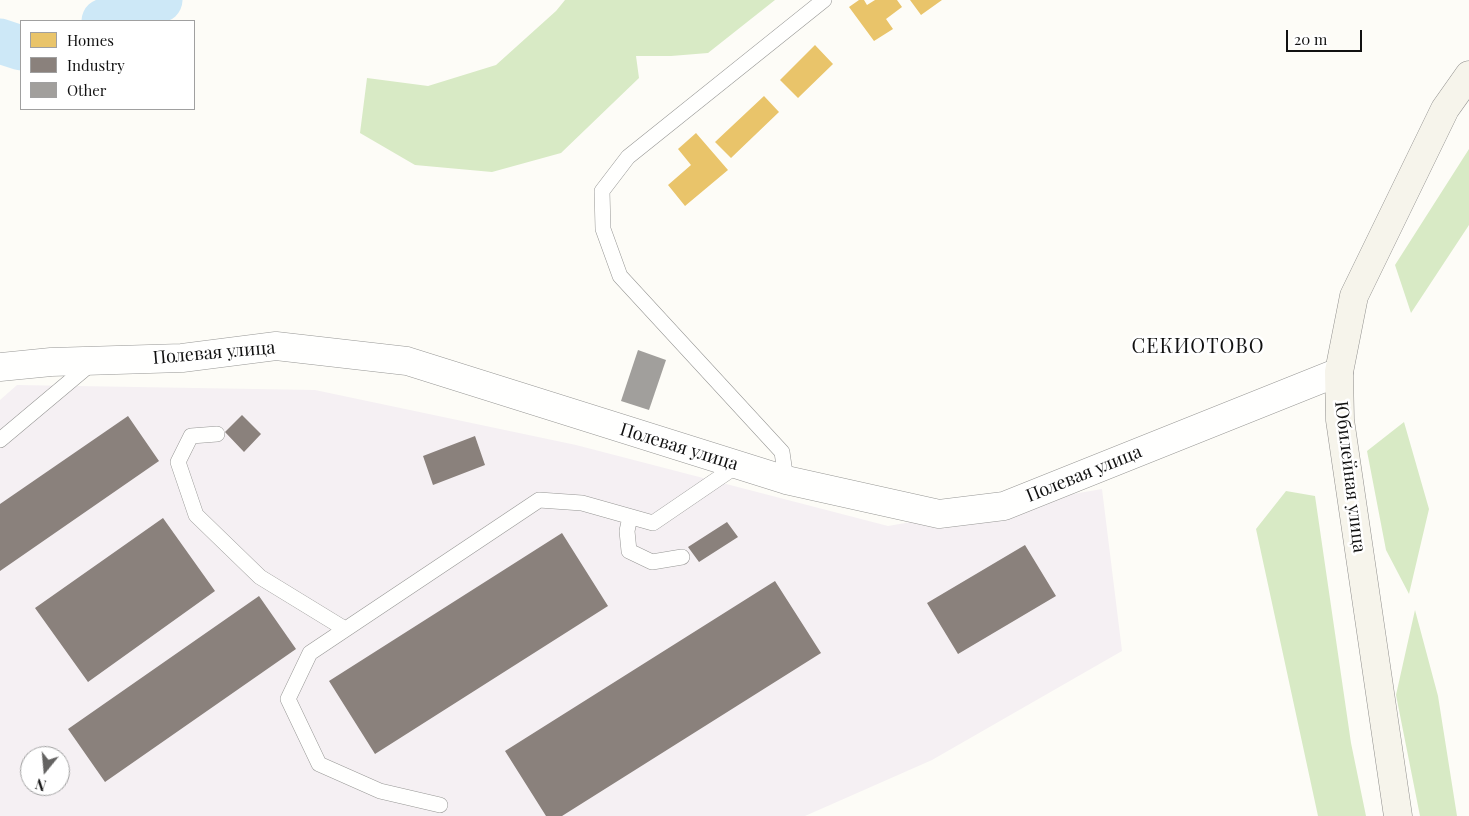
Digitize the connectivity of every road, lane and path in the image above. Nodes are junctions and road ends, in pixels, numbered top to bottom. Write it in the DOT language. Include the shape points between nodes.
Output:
graph roads {
  1 [pos="824,0"];
  2 [pos="1469,75"];
  3 [pos="94,361"];
  4 [pos="0,367"];
  5 [pos="1339,372"];
  6 [pos="217,434"];
  7 [pos="0,440"];
  8 [pos="738,465"];
  9 [pos="786,480"];
  10 [pos="630,518"];
  11 [pos="682,557"];
  12 [pos="345,629"];
  13 [pos="440,805"];
  14 [pos="1398,816"];
  1 -- 9 [label="lane" via="628,157 602,191 603,229 620,276 782,452"];
  2 -- 5 [label="street, Юбилейная улица" via="1445,109 1354,296"];
  3 -- 4 [label="street, Полевая улица"];
  3 -- 7 [label="lane"];
  3 -- 8 [label="street, Полевая улица" via="182,358 276,346 407,361"];
  5 -- 9 [label="street, Полевая улица" via="1004,506 939,514"];
  5 -- 14 [label="street, Юбилейная улица" via="1340,420"];
  6 -- 12 [label="lane" via="191,436 178,462 196,515 260,577"];
  8 -- 9 [label="street, Полевая улица"];
  8 -- 10 [label="lane" via="653,523"];
  10 -- 11 [label="lane" via="627,531 629,550 652,562"];
  10 -- 12 [label="lane" via="582,503 539,500"];
  12 -- 13 [label="lane" via="310,653 288,699 319,764 380,791"];
}
